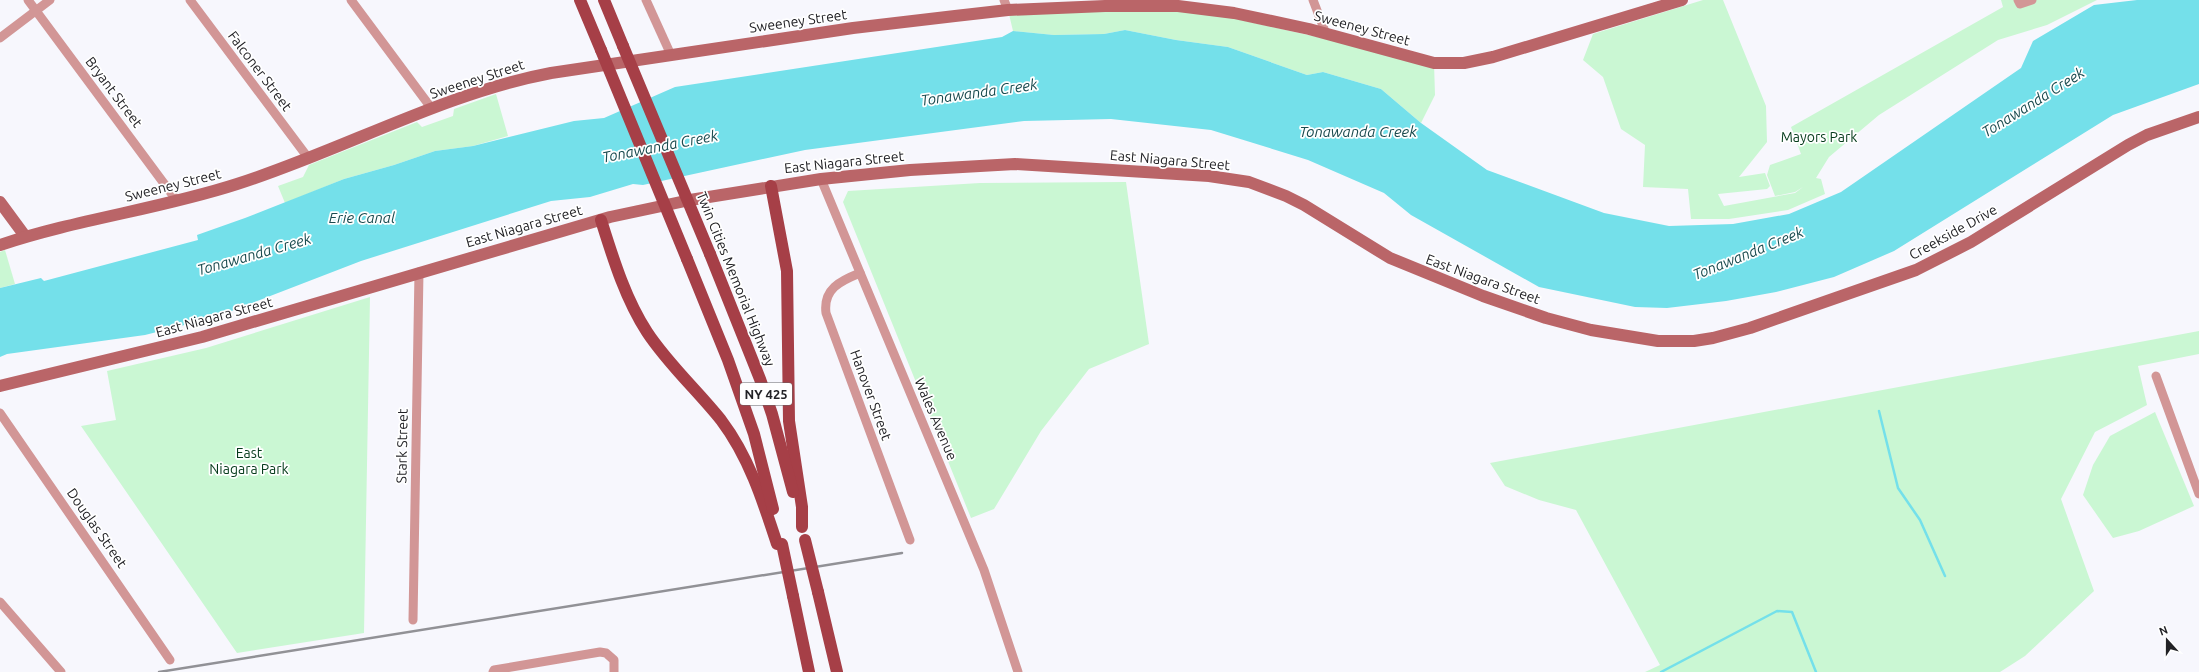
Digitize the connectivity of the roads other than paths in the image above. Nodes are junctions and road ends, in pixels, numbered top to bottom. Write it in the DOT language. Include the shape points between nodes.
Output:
graph roads {
  1 [pos="28,0"];
  2 [pos="50,0"];
  3 [pos="190,0"];
  4 [pos="351,0"];
  5 [pos="580,0"];
  6 [pos="604,0"];
  7 [pos="646,0"];
  8 [pos="1313,0"];
  9 [pos="1682,0"];
  10 [pos="2018,0"];
  11 [pos="2032,0"];
  12 [pos="1663,3"];
  13 [pos="1006,5"];
  14 [pos="36,10"];
  15 [pos="1326,34"];
  16 [pos="0,38"];
  17 [pos="671,55"];
  18 [pos="432,110"];
  19 [pos="2199,117"];
  20 [pos="309,159"];
  21 [pos="821,179"];
  22 [pos="770,186"];
  23 [pos="177,201"];
  24 [pos="0,202"];
  25 [pos="601,220"];
  26 [pos="26,236"];
  27 [pos="0,245"];
  28 [pos="419,272"];
  29 [pos="860,273"];
  30 [pos="1683,341"];
  31 [pos="2156,376"];
  32 [pos="0,386"];
  33 [pos="0,413"];
  34 [pos="2199,494"];
  35 [pos="802,527"];
  36 [pos="910,540"];
  37 [pos="779,544"];
  38 [pos="0,602"];
  39 [pos="414,620"];
  40 [pos="170,660"];
  41 [pos="615,669"];
  42 [pos="494,671"];
  43 [pos="61,672"];
  44 [pos="809,672"];
  45 [pos="837,672"];
  46 [pos="1018,672"];
  1 -- 14 [label="street, Bryant Street"];
  2 -- 14 [label="street"];
  3 -- 20 [label="street, Falconer Street"];
  4 -- 18 [label="street"];
  5 -- 37 [label="main road, NY 425, bridge" via="728,360 754,434"];
  6 -- 35 [label="main road, Twin Cities Memorial Highway / NY 425, bridge" via="760,379"];
  7 -- 17 [label="street"];
  8 -- 15 [label="street"];
  9 -- 12 [label="street, Sweeney Street"];
  10 -- 11 [label="street" via="2020,4"];
  12 -- 15 [label="street, Sweeney Street" via="1493,57 1464,63 1434,63"];
  13 -- 15 [label="street, Sweeney Street" via="1178,6 1234,13"];
  13 -- 17 [label="street, Sweeney Street"];
  14 -- 16 [label="street"];
  14 -- 23 [label="street, Bryant Street"];
  17 -- 18 [label="street, Sweeney Street" via="534,76"];
  18 -- 20 [label="street, Sweeney Street"];
  19 -- 30 [label="street, Creekside Drive" via="2147,135 2128,145 1971,242 1916,270 1750,328 1713,338"];
  20 -- 23 [label="street, Sweeney Street"];
  21 -- 22 [label="street, East Niagara Street"];
  21 -- 29 [label="street, Wales Avenue"];
  21 -- 30 [label="street, East Niagara Street" via="910,170 1015,164 1209,176 1249,182 1304,205 1390,258 1483,296 1546,318 1591,330 1651,340"];
  22 -- 25 [label="street, East Niagara Street"];
  22 -- 35 [label="main road" via="787,271 789,421 802,507"];
  23 -- 26 [label="street, Sweeney Street"];
  24 -- 26 [label="street"];
  25 -- 28 [label="street, East Niagara Street"];
  25 -- 37 [label="main road" via="636,313 659,349 711,408 733,438 751,471"];
  26 -- 27 [label="street, Sweeney Street"];
  28 -- 32 [label="street, East Niagara Street" via="202,337"];
  28 -- 39 [label="street, Stark Street"];
  29 -- 36 [label="street, Hanover Street" via="831,291 827,297 826,313"];
  29 -- 46 [label="street, Wales Avenue" via="984,570"];
  31 -- 34 [label="street"];
  33 -- 40 [label="street, Douglas Street"];
  35 -- 45 [label="main road, Twin Cities Memorial Highway / NY 425, bridge"];
  37 -- 44 [label="main road, bridge"];
  38 -- 43 [label="street"];
  41 -- 42 [label="street" via="611,656 600,652"];
}
